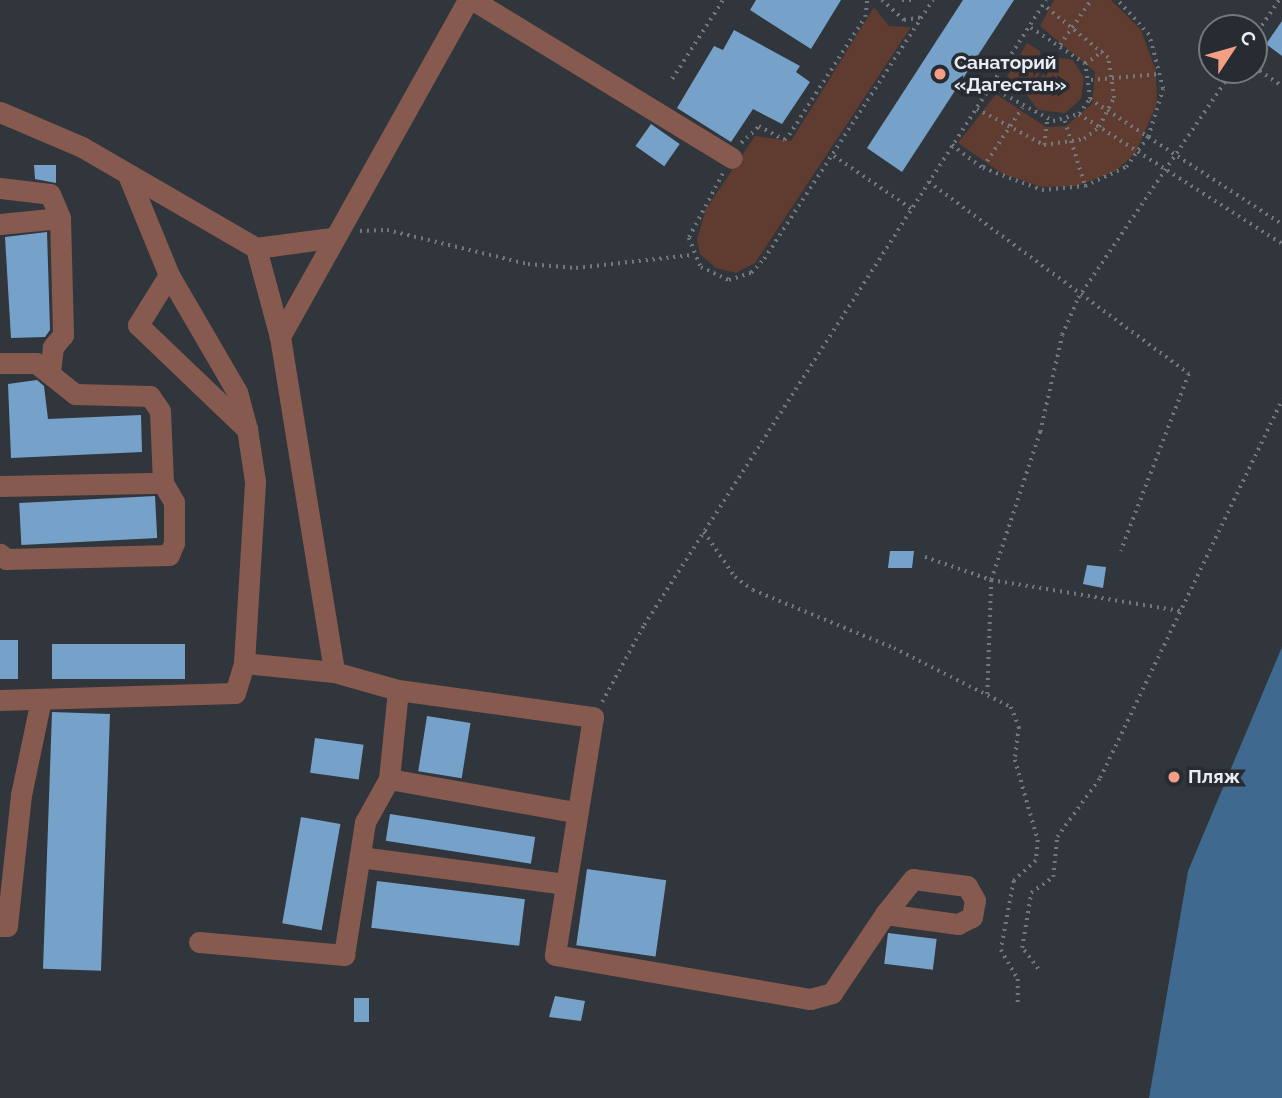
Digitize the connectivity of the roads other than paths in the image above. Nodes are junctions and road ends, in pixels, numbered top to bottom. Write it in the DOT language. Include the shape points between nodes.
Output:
graph roads {
  1 [pos="471,0"];
  2 [pos="0,112"];
  3 [pos="732,158"];
  4 [pos="128,175"];
  5 [pos="0,188"];
  6 [pos="60,218"];
  7 [pos="0,224"];
  8 [pos="331,238"];
  9 [pos="256,248"];
  10 [pos="169,275"];
  11 [pos="280,337"];
  12 [pos="0,363"];
  13 [pos="50,373"];
  14 [pos="247,429"];
  15 [pos="163,483"];
  16 [pos="0,486"];
  17 [pos="0,554"];
  18 [pos="244,663"];
  19 [pos="334,672"];
  20 [pos="398,690"];
  21 [pos="41,699"];
  22 [pos="0,700"];
  23 [pos="390,779"];
  24 [pos="575,812"];
  25 [pos="360,857"];
  26 [pos="7,858"];
  27 [pos="565,884"];
  28 [pos="885,914"];
  29 [pos="0,926"];
  30 [pos="199,942"];
  1 -- 3 [label="street"];
  1 -- 8 [label="street"];
  2 -- 4 [label="street"];
  4 -- 9 [label="street"];
  4 -- 10 [label="street"];
  5 -- 6 [label="street" via="50,194"];
  6 -- 7 [label="street"];
  6 -- 13 [label="street" via="63,335 53,347"];
  8 -- 9 [label="street"];
  8 -- 11 [label="street"];
  9 -- 11 [label="street"];
  10 -- 14 [label="street" via="237,392"];
  10 -- 14 [label="street" via="138,325"];
  11 -- 19 [label="street"];
  12 -- 13 [label="street" via="36,363"];
  13 -- 15 [label="street" via="75,394 150,396 160,411"];
  14 -- 18 [label="street" via="255,481"];
  15 -- 16 [label="street"];
  15 -- 17 [label="street" via="174,502 169,555 6,559"];
  18 -- 19 [label="street"];
  18 -- 21 [label="street" via="235,693"];
  19 -- 20 [label="street"];
  20 -- 23 [label="street"];
  20 -- 24 [label="street" via="593,717"];
  21 -- 22 [label="street"];
  21 -- 26 [label="street"];
  23 -- 24 [label="street"];
  23 -- 25 [label="street" via="365,822"];
  24 -- 27 [label="street"];
  25 -- 27 [label="street"];
  25 -- 30 [label="street" via="344,955"];
  26 -- 29 [label="street" via="7,926"];
  27 -- 28 [label="street" via="555,955 810,999 832,993"];
}
